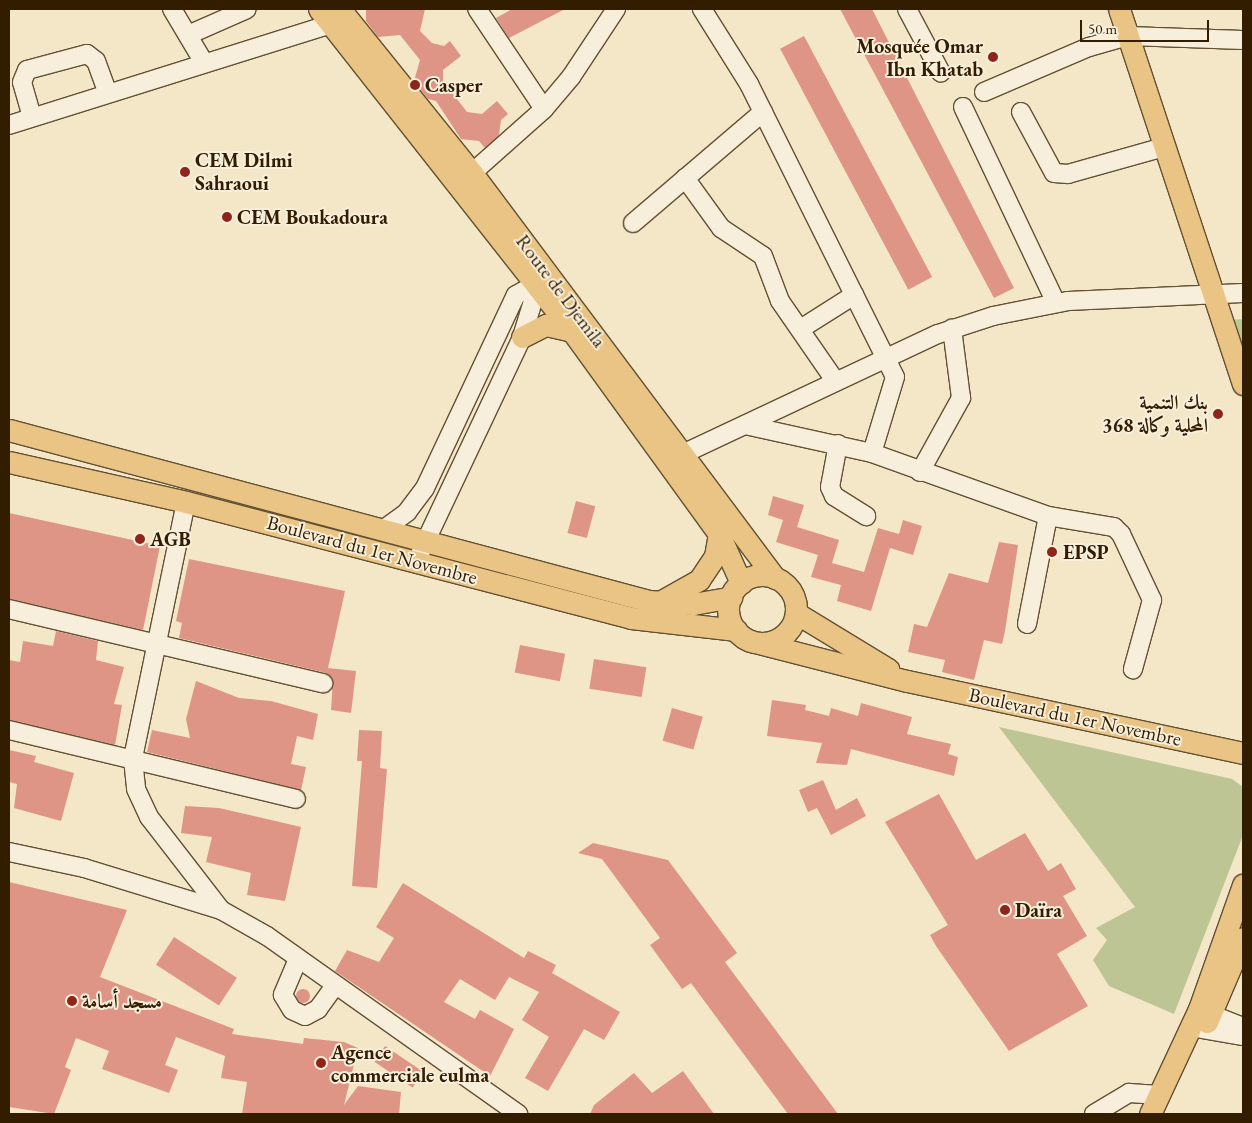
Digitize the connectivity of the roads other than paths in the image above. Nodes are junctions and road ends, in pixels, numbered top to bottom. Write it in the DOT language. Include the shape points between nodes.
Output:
graph roads {
  1 [pos="172,9"];
  2 [pos="247,9"];
  3 [pos="477,9"];
  4 [pos="616,9"];
  5 [pos="702,9"];
  6 [pos="907,9"];
  7 [pos="1119,9"];
  8 [pos="334,14"];
  9 [pos="188,35"];
  10 [pos="1128,36"];
  11 [pos="1243,40"];
  12 [pos="203,61"];
  13 [pos="941,73"];
  14 [pos="107,92"];
  15 [pos="984,92"];
  16 [pos="962,106"];
  17 [pos="544,109"];
  18 [pos="763,112"];
  19 [pos="1021,112"];
  20 [pos="32,117"];
  21 [pos="9,125"];
  22 [pos="1164,147"];
  23 [pos="472,173"];
  24 [pos="685,178"];
  25 [pos="633,223"];
  26 [pos="542,280"];
  27 [pos="1243,293"];
  28 [pos="1212,294"];
  29 [pos="854,295"];
  30 [pos="1056,303"];
  31 [pos="802,328"];
  32 [pos="952,328"];
  33 [pos="572,331"];
  34 [pos="522,337"];
  35 [pos="886,358"];
  36 [pos="836,382"];
  37 [pos="1243,384"];
  38 [pos="745,424"];
  39 [pos="9,430"];
  40 [pos="838,444"];
  41 [pos="684,452"];
  42 [pos="872,453"];
  43 [pos="9,462"];
  44 [pos="665,462"];
  45 [pos="920,472"];
  46 [pos="186,502"];
  47 [pos="866,516"];
  48 [pos="1048,516"];
  49 [pos="384,529"];
  50 [pos="720,534"];
  51 [pos="430,540"];
  52 [pos="409,560"];
  53 [pos="531,570"];
  54 [pos="775,578"];
  55 [pos="736,590"];
  56 [pos="526,591"];
  57 [pos="660,602"];
  58 [pos="9,609"];
  59 [pos="796,613"];
  60 [pos="1027,624"];
  61 [pos="736,630"];
  62 [pos="156,643"];
  63 [pos="759,643"];
  64 [pos="1133,669"];
  65 [pos="907,681"];
  66 [pos="323,683"];
  67 [pos="9,730"];
  68 [pos="1243,753"];
  69 [pos="133,759"];
  70 [pos="296,799"];
  71 [pos="9,852"];
  72 [pos="1243,885"];
  73 [pos="221,910"];
  74 [pos="1238,915"];
  75 [pos="1243,938"];
  76 [pos="298,959"];
  77 [pos="335,986"];
  78 [pos="1200,1020"];
  79 [pos="1243,1027"];
  80 [pos="1243,1036"];
  81 [pos="1159,1095"];
  82 [pos="518,1114"];
  83 [pos="1094,1114"];
  84 [pos="1150,1114"];
  1 -- 9 [label="street"];
  2 -- 9 [label="street"];
  3 -- 17 [label="street"];
  4 -- 17 [label="street" via="571,78"];
  5 -- 18 [label="street" via="729,47"];
  6 -- 13 [label="street"];
  7 -- 10 [label="main road"];
  8 -- 12 [label="street"];
  8 -- 23 [label="main road, Route de Djemila"];
  8 -- 26 [label="main road, Route de Djemila"];
  9 -- 12 [label="street"];
  10 -- 11 [label="street"];
  10 -- 15 [label="street" via="1089,47"];
  10 -- 22 [label="main road"];
  12 -- 14 [label="street"];
  14 -- 20 [label="street"];
  14 -- 20 [label="street" via="96,61 87,54 27,70 22,82"];
  16 -- 30 [label="street"];
  17 -- 23 [label="street"];
  18 -- 24 [label="street"];
  18 -- 29 [label="street"];
  19 -- 22 [label="street" via="1054,173 1068,174"];
  20 -- 21 [label="street"];
  22 -- 28 [label="main road"];
  23 -- 26 [label="main road, Route de Djemila" via="531,251"];
  24 -- 25 [label="street"];
  24 -- 31 [label="street" via="721,228 763,256 773,288"];
  26 -- 33 [label="main road, Route de Djemila"];
  26 -- 34 [label="street"];
  26 -- 41 [label="main road, Route de Djemila"];
  26 -- 49 [label="street" via="516,295 425,488 406,512"];
  27 -- 28 [label="street"];
  28 -- 30 [label="street"];
  28 -- 37 [label="main road"];
  29 -- 31 [label="street"];
  29 -- 35 [label="street"];
  30 -- 32 [label="street"];
  31 -- 36 [label="street"];
  32 -- 35 [label="street"];
  32 -- 45 [label="street" via="961,398"];
  33 -- 34 [label="main road" via="546,325"];
  33 -- 44 [label="main road, Route de Djemila"];
  34 -- 51 [label="street"];
  35 -- 36 [label="street"];
  35 -- 42 [label="street" via="895,377 894,390"];
  36 -- 38 [label="street"];
  38 -- 40 [label="street"];
  38 -- 41 [label="street"];
  39 -- 49 [label="main road, Boulevard du 1er Novembre"];
  40 -- 42 [label="street"];
  40 -- 47 [label="street" via="830,487 834,496"];
  41 -- 44 [label="street"];
  41 -- 54 [label="main road, Route de Djemila"];
  42 -- 45 [label="street"];
  43 -- 46 [label="main road, Boulevard du 1er Novembre"];
  44 -- 50 [label="main road, Route de Djemila"];
  45 -- 48 [label="street" via="1041,509"];
  46 -- 52 [label="main road, Boulevard du 1er Novembre"];
  46 -- 62 [label="street"];
  48 -- 60 [label="street"];
  48 -- 64 [label="street" via="1114,527 1121,534 1152,600"];
  49 -- 51 [label="main road, Boulevard du 1er Novembre"];
  50 -- 55 [label="main road, Route de Djemila"];
  50 -- 57 [label="main road" via="715,556 699,580"];
  51 -- 52 [label="street"];
  51 -- 53 [label="main road, Boulevard du 1er Novembre"];
  52 -- 56 [label="main road, Boulevard du 1er Novembre"];
  53 -- 56 [label="main road"];
  53 -- 57 [label="main road, Boulevard du 1er Novembre"];
  54 -- 55 [label="main road" via="757,576"];
  54 -- 59 [label="main road" via="789,588"];
  55 -- 57 [label="main road, Boulevard du 1er Novembre" via="693,604"];
  55 -- 61 [label="main road" via="729,614"];
  56 -- 61 [label="main road, Boulevard du 1er Novembre" via="631,618"];
  58 -- 62 [label="street"];
  59 -- 63 [label="main road" via="784,636"];
  59 -- 65 [label="main road, Boulevard du 1er Novembre"];
  61 -- 63 [label="main road"];
  62 -- 66 [label="street"];
  62 -- 69 [label="street"];
  63 -- 65 [label="main road, Boulevard du 1er Novembre"];
  65 -- 68 [label="main road, Boulevard du 1er Novembre"];
  67 -- 69 [label="street"];
  69 -- 70 [label="street"];
  69 -- 73 [label="street" via="136,789 149,817"];
  71 -- 73 [label="street" via="84,868"];
  72 -- 74 [label="main road"];
  73 -- 76 [label="street"];
  74 -- 78 [label="main road"];
  75 -- 78 [label="main road"];
  76 -- 77 [label="street"];
  76 -- 77 [label="street" via="283,995 292,1010 304,1016 318,1009"];
  77 -- 82 [label="street"];
  78 -- 79 [label="street"];
  78 -- 80 [label="street"];
  78 -- 81 [label="main road" via="1178,1050"];
  81 -- 83 [label="street" via="1129,1093"];
  81 -- 84 [label="main road"];
}
